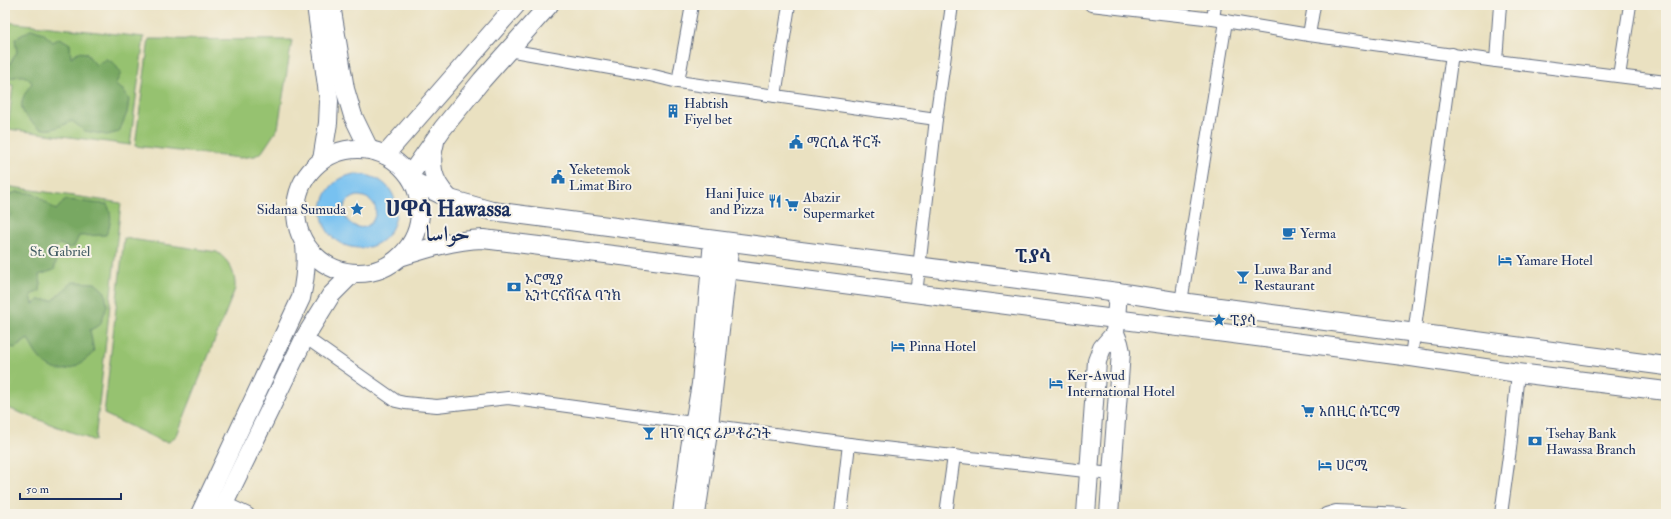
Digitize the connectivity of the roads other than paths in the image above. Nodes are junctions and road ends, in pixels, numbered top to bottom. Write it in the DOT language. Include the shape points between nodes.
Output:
graph roads {
  1 [pos="316,5"];
  2 [pos="331,5"];
  3 [pos="516,5"];
  4 [pos="549,5"];
  5 [pos="692,5"];
  6 [pos="789,5"];
  7 [pos="952,5"];
  8 [pos="1091,5"];
  9 [pos="1215,5"];
  10 [pos="1314,5"];
  11 [pos="1500,5"];
  12 [pos="1630,5"];
  13 [pos="1213,19"];
  14 [pos="1226,21"];
  15 [pos="1309,35"];
  16 [pos="508,50"];
  17 [pos="1452,54"];
  18 [pos="1496,61"];
  19 [pos="1618,76"];
  20 [pos="678,82"];
  21 [pos="1666,82"];
  22 [pos="775,96"];
  23 [pos="936,119"];
  24 [pos="436,138"];
  25 [pos="377,152"];
  26 [pos="322,160"];
  27 [pos="411,178"];
  28 [pos="450,199"];
  29 [pos="722,241"];
  30 [pos="305,245"];
  31 [pos="400,257"];
  32 [pos="918,267"];
  33 [pos="719,268"];
  34 [pos="353,273"];
  35 [pos="1118,292"];
  36 [pos="916,294"];
  37 [pos="1181,302"];
  38 [pos="1115,326"];
  39 [pos="1415,333"];
  40 [pos="305,337"];
  41 [pos="1412,357"];
  42 [pos="1666,366"];
  43 [pos="1518,373"];
  44 [pos="1666,391"];
  45 [pos="702,425"];
  46 [pos="849,444"];
  47 [pos="954,456"];
  48 [pos="1089,471"];
  49 [pos="1111,474"];
  50 [pos="222,508"];
  51 [pos="200,514"];
  52 [pos="248,514"];
  53 [pos="682,514"];
  54 [pos="696,514"];
  55 [pos="841,514"];
  56 [pos="946,514"];
  57 [pos="1086,514"];
  58 [pos="1109,514"];
  59 [pos="1326,514"];
  60 [pos="1403,514"];
  61 [pos="1500,514"];
  1 -- 26 [label="main road" via="329,101"];
  2 -- 25 [label="main road" via="345,89 353,116"];
  3 -- 25 [label="main road"];
  4 -- 16 [label="main road"];
  5 -- 20 [label="street"];
  6 -- 22 [label="street"];
  7 -- 23 [label="street"];
  8 -- 13 [label="street"];
  9 -- 13 [label="street"];
  10 -- 15 [label="street"];
  11 -- 18 [label="street"];
  12 -- 19 [label="street"];
  13 -- 14 [label="street"];
  14 -- 15 [label="street"];
  14 -- 37 [label="street"];
  15 -- 17 [label="street"];
  16 -- 20 [label="street"];
  16 -- 24 [label="main road"];
  17 -- 18 [label="street"];
  17 -- 39 [label="street"];
  18 -- 19 [label="street"];
  19 -- 21 [label="street"];
  20 -- 22 [label="street"];
  22 -- 23 [label="street"];
  23 -- 32 [label="street"];
  24 -- 27 [label="main road"];
  24 -- 28 [label="main road" via="432,172 440,189"];
  25 -- 26 [label="main road" via="344,150"];
  25 -- 27 [label="main road" via="399,163"];
  26 -- 30 [label="main road" via="305,177 296,199 296,223"];
  27 -- 28 [label="main road"];
  27 -- 31 [label="main road" via="420,204 418,227 411,243"];
  28 -- 29 [label="main road" via="492,211"];
  29 -- 32 [label="main road"];
  29 -- 33 [label="main road"];
  30 -- 34 [label="main road" via="325,264"];
  30 -- 51 [label="main road" via="307,262 301,298"];
  31 -- 33 [label="main road" via="437,245 483,239"];
  31 -- 34 [label="main road" via="378,270"];
  32 -- 35 [label="main road"];
  32 -- 36 [label="street"];
  33 -- 36 [label="main road"];
  33 -- 45 [label="main road" via="704,349"];
  34 -- 40 [label="main road" via="331,295"];
  35 -- 37 [label="main road"];
  35 -- 38 [label="main road"];
  36 -- 38 [label="main road"];
  37 -- 39 [label="main road"];
  38 -- 41 [label="main road"];
  38 -- 48 [label="main road" via="1097,361"];
  38 -- 49 [label="main road" via="1121,352"];
  39 -- 41 [label="street"];
  39 -- 42 [label="main road"];
  40 -- 45 [label="street" via="396,401 405,403 438,406 508,398"];
  40 -- 50 [label="main road"];
  41 -- 43 [label="main road"];
  43 -- 44 [label="main road"];
  43 -- 61 [label="street"];
  45 -- 46 [label="street"];
  45 -- 53 [label="main road" via="690,448"];
  45 -- 54 [label="main road"];
  46 -- 47 [label="street"];
  46 -- 55 [label="street"];
  47 -- 48 [label="street"];
  47 -- 56 [label="street"];
  48 -- 49 [label="street"];
  48 -- 57 [label="main road"];
  49 -- 58 [label="main road"];
  50 -- 52 [label="street"];
  59 -- 60 [label="street" via="1336,511"];
}
